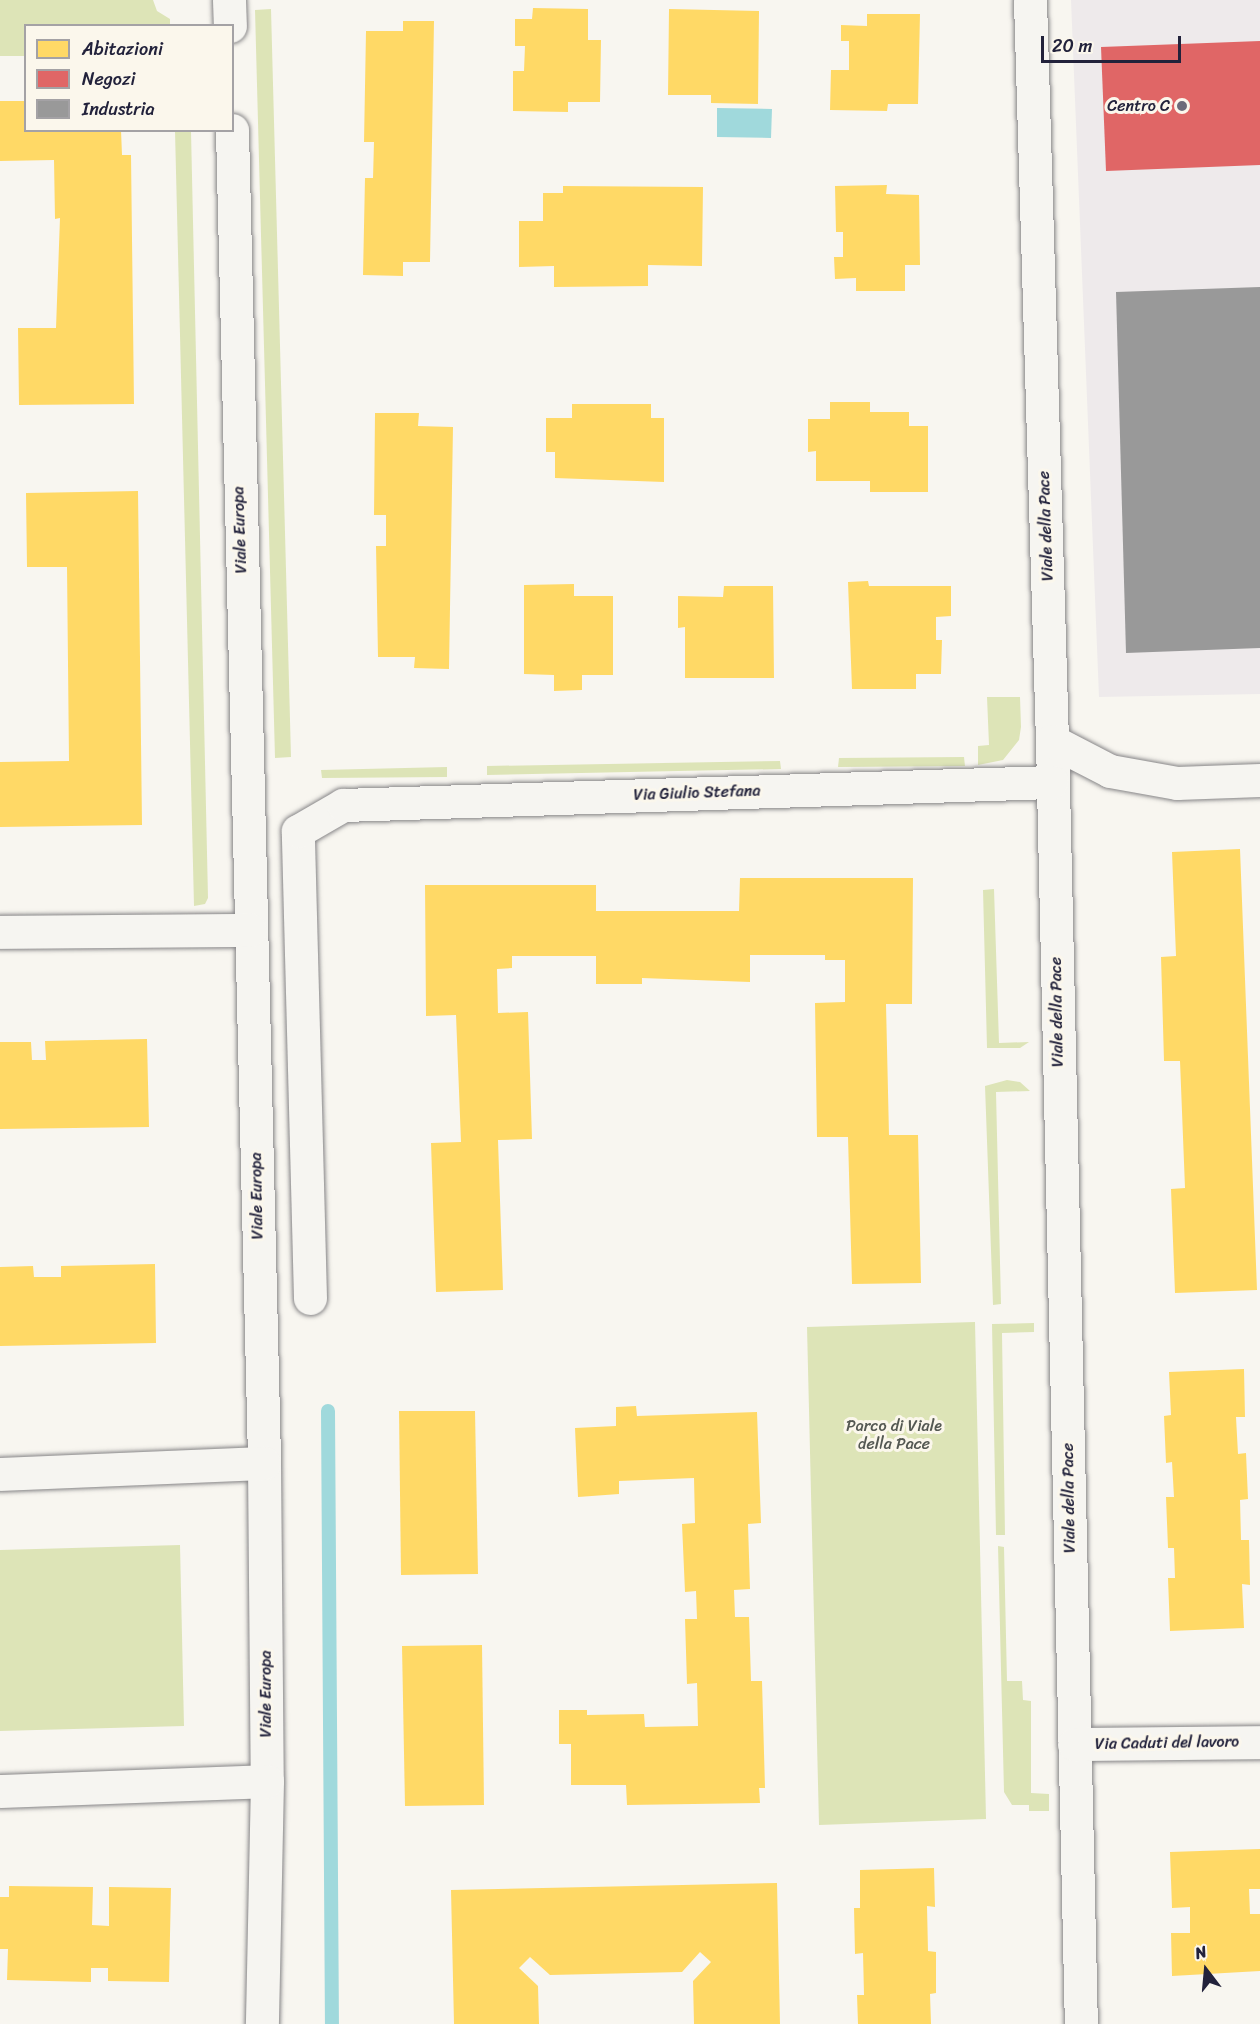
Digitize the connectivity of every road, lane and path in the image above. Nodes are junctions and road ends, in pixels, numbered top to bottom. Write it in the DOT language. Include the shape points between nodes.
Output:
graph roads {
  1 [pos="229,0"];
  2 [pos="1030,0"];
  3 [pos="230,24"];
  4 [pos="232,132"];
  5 [pos="1052,741"];
  6 [pos="1260,780"];
  7 [pos="1052,782"];
  8 [pos="250,930"];
  9 [pos="0,932"];
  10 [pos="310,1298"];
  11 [pos="264,1463"];
  12 [pos="0,1474"];
  13 [pos="1260,1742"];
  14 [pos="1074,1744"];
  15 [pos="267,1781"];
  16 [pos="0,1791"];
  17 [pos="262,2024"];
  18 [pos="1081,2024"];
  1 -- 3 [label="street"];
  2 -- 5 [label="street, Viale della Pace"];
  4 -- 8 [label="street, Viale Europa"];
  5 -- 6 [label="street" via="1110,771 1176,783"];
  5 -- 7 [label="street, Viale della Pace"];
  7 -- 10 [label="street, Via Giulio Stefana" via="343,805 298,831"];
  7 -- 14 [label="street, Viale della Pace"];
  8 -- 9 [label="street"];
  8 -- 11 [label="street, Viale Europa"];
  11 -- 12 [label="street"];
  11 -- 15 [label="street, Viale Europa"];
  13 -- 14 [label="street, Via Caduti del lavoro"];
  14 -- 18 [label="street, Viale della Pace"];
  15 -- 16 [label="street"];
  15 -- 17 [label="street, Viale Europa"];
}
